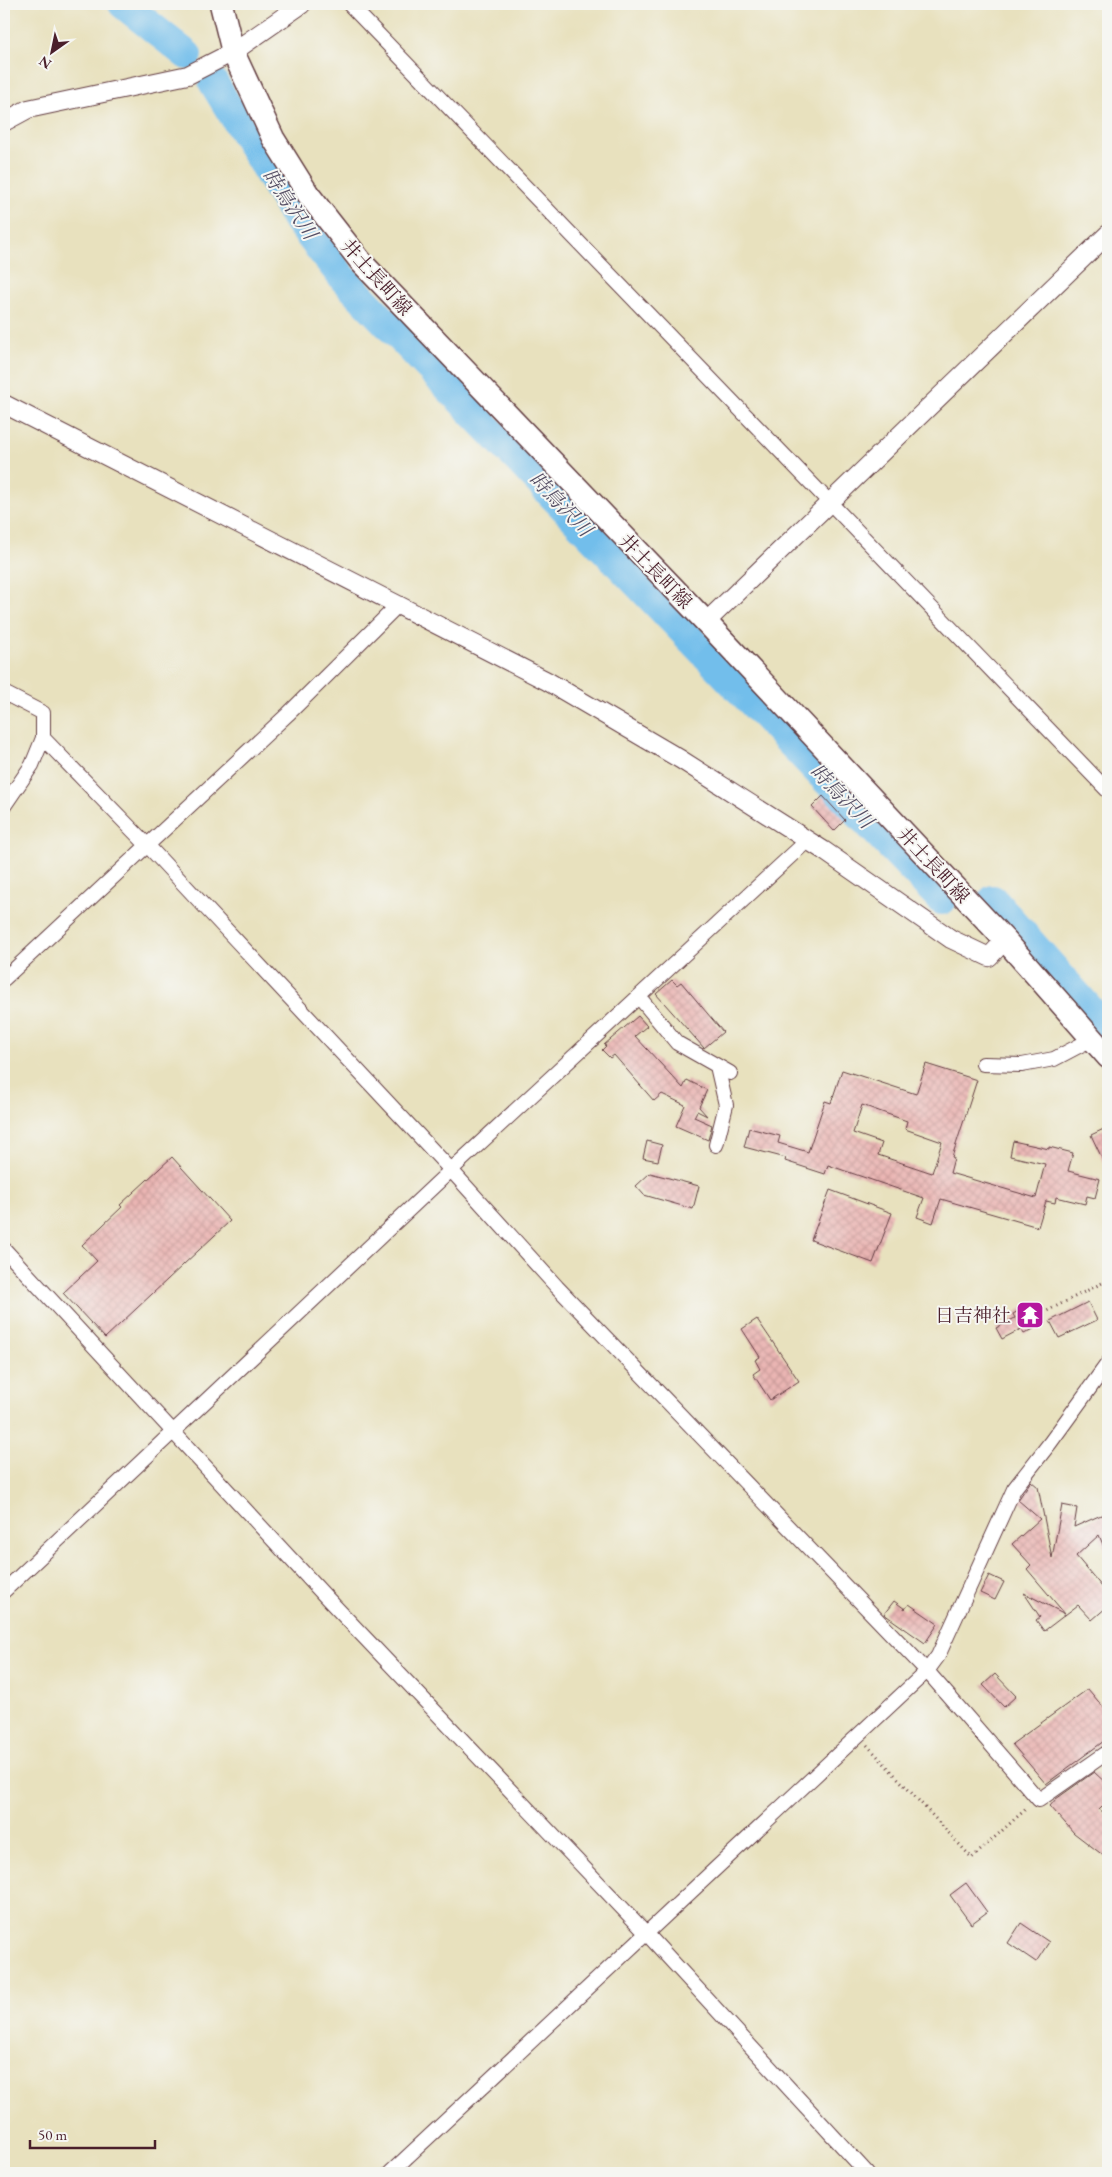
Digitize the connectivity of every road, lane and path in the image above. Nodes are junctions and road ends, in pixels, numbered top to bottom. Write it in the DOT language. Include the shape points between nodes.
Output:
graph roads {
  1 [pos="221,4"];
  2 [pos="302,4"];
  3 [pos="349,4"];
  4 [pos="233,52"];
  5 [pos="4,122"];
  6 [pos="1108,234"];
  7 [pos="4,404"];
  8 [pos="830,502"];
  9 [pos="399,604"];
  10 [pos="706,622"];
  11 [pos="4,693"];
  12 [pos="43,738"];
  13 [pos="1108,791"];
  14 [pos="4,806"];
  15 [pos="808,840"];
  16 [pos="148,846"];
  17 [pos="1005,940"];
  18 [pos="4,980"];
  19 [pos="639,997"];
  20 [pos="1092,1039"];
  21 [pos="1108,1057"];
  22 [pos="983,1064"];
  23 [pos="716,1145"];
  24 [pos="451,1170"];
  25 [pos="4,1249"];
  26 [pos="1108,1280"];
  27 [pos="1043,1313"];
  28 [pos="1108,1363"];
  29 [pos="174,1432"];
  30 [pos="4,1591"];
  31 [pos="927,1671"];
  32 [pos="858,1735"];
  33 [pos="1108,1752"];
  34 [pos="1039,1800"];
  35 [pos="647,1934"];
  36 [pos="390,2173"];
  37 [pos="867,2173"];
  1 -- 4 [label="main road, 井土長町線"];
  2 -- 4 [label="street"];
  3 -- 8 [label="street"];
  4 -- 5 [label="street" via="188,76 28,109"];
  4 -- 10 [label="main road, 井土長町線" via="272,138 308,194 362,264"];
  6 -- 8 [label="street"];
  7 -- 9 [label="street"];
  8 -- 10 [label="street"];
  8 -- 13 [label="street"];
  9 -- 15 [label="street" via="546,681 680,759"];
  9 -- 16 [label="street"];
  10 -- 17 [label="main road, 井土長町線"];
  11 -- 12 [label="street" via="43,713"];
  12 -- 14 [label="street" via="32,765"];
  12 -- 16 [label="street"];
  15 -- 17 [label="street" via="952,939 989,956"];
  15 -- 19 [label="street"];
  16 -- 18 [label="street"];
  16 -- 24 [label="street"];
  17 -- 20 [label="main road, 井土長町線"];
  19 -- 23 [label="street" via="677,1043 724,1070 726,1105"];
  19 -- 24 [label="street"];
  20 -- 21 [label="main road, 井土長町線"];
  20 -- 22 [label="street" via="1054,1059 1022,1065"];
  24 -- 29 [label="street"];
  24 -- 31 [label="street" via="557,1287"];
  25 -- 29 [label="street"];
  26 -- 27 [label="path"];
  28 -- 31 [label="street" via="1014,1489 938,1656"];
  29 -- 30 [label="street"];
  29 -- 35 [label="street" via="326,1598"];
  31 -- 32 [label="street"];
  31 -- 34 [label="street"];
  32 -- 34 [label="path" via="972,1858 1019,1814"];
  32 -- 35 [label="street"];
  33 -- 34 [label="street"];
  35 -- 36 [label="street"];
  35 -- 37 [label="street"];
}
